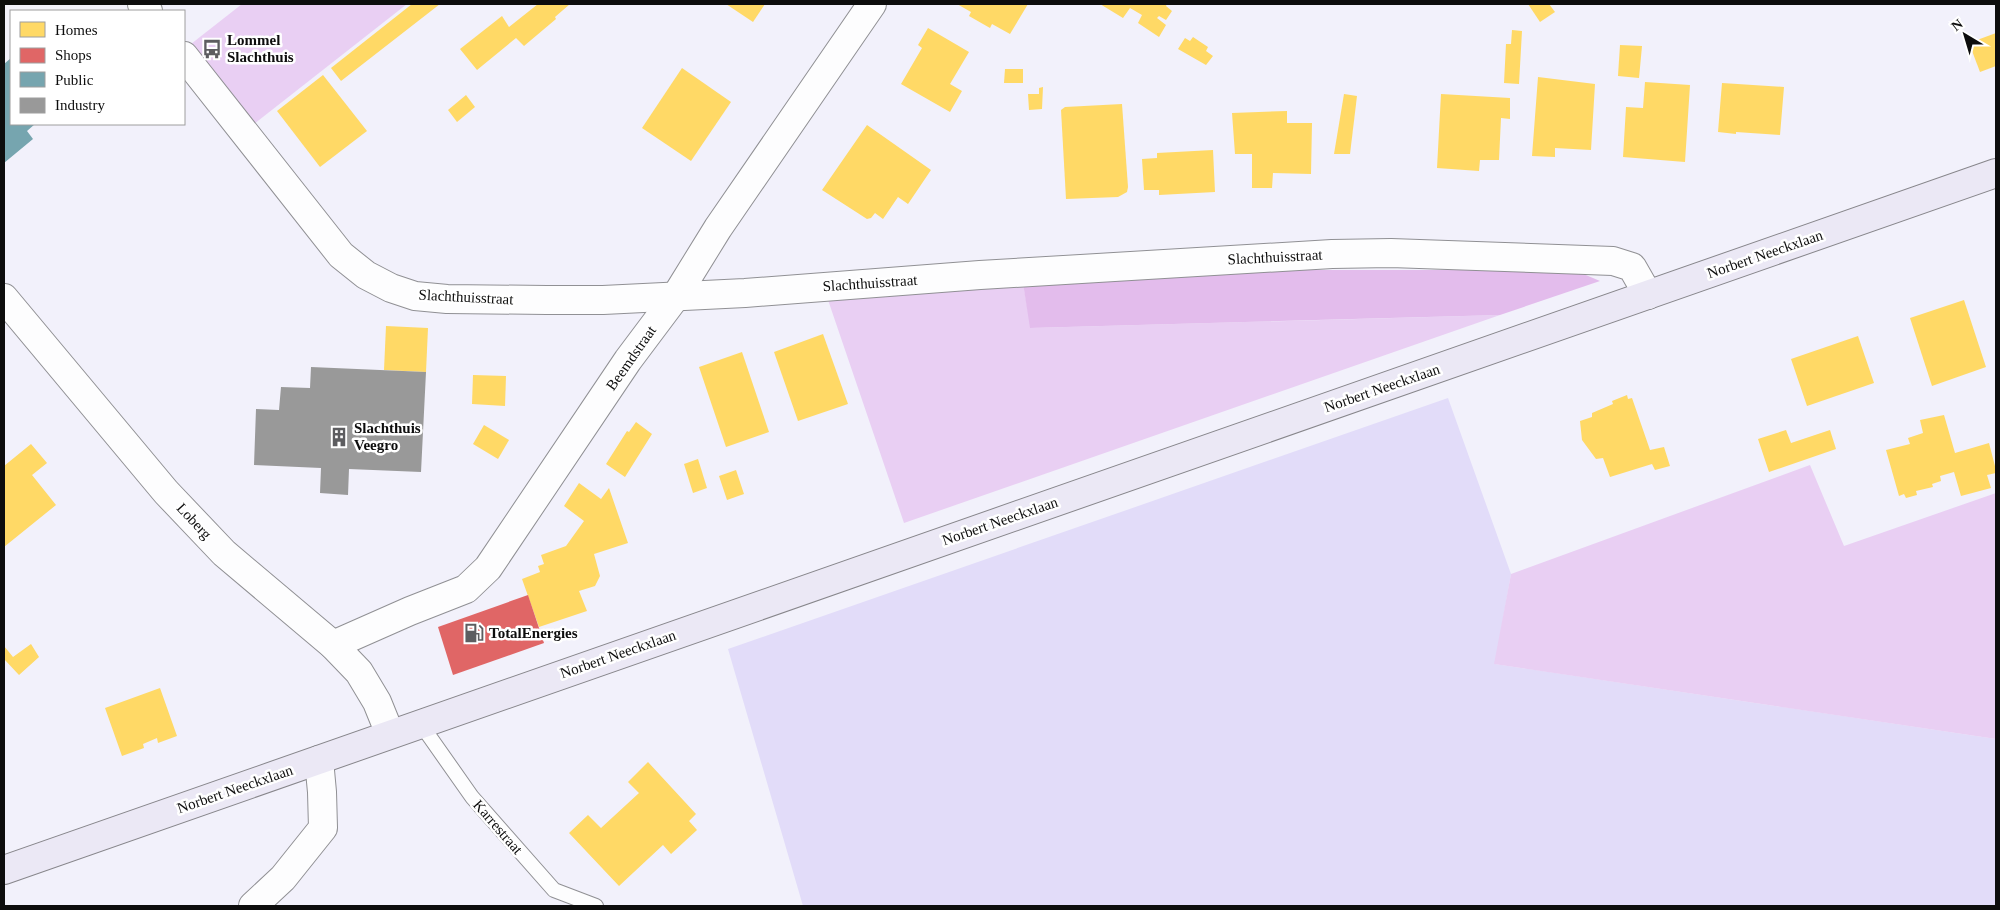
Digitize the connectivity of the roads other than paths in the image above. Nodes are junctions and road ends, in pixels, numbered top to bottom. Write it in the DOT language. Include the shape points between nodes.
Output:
graph roads {
  1 [pos="872,4"];
  2 [pos="185,57"];
  3 [pos="1996,173"];
  4 [pos="1648,295"];
  5 [pos="676,296"];
  6 [pos="4,298"];
  7 [pos="333,645"];
  8 [pos="420,723"];
  9 [pos="390,734"];
  10 [pos="319,760"];
  11 [pos="4,870"];
  12 [pos="253,906"];
  13 [pos="596,906"];
  1 -- 5 [label="street, Beemdstraat" via="718,228"];
  2 -- 5 [label="street, Slachthuisstraat" via="341,256 390,288 415,296 447,299 594,300"];
  3 -- 4 [label="main road, Norbert Neeckxlaan"];
  4 -- 5 [label="street, Slachthuisstraat" via="1632,267 1613,261 1391,253 1255,258"];
  4 -- 8 [label="main road, Norbert Neeckxlaan"];
  5 -- 7 [label="street, Beemdstraat" via="628,360 488,568 466,589"];
  6 -- 7 [label="street, Loberg" via="166,492 224,553"];
  7 -- 9 [label="street, Loberg" via="359,672 377,702"];
  8 -- 9 [label="main road, Norbert Neeckxlaan"];
  8 -- 13 [label="lane, Karrestraat" via="472,797 554,890"];
  9 -- 10 [label="main road, Norbert Neeckxlaan"];
  10 -- 11 [label="main road, Norbert Neeckxlaan"];
  10 -- 12 [label="street" via="323,828 283,878"];
}
